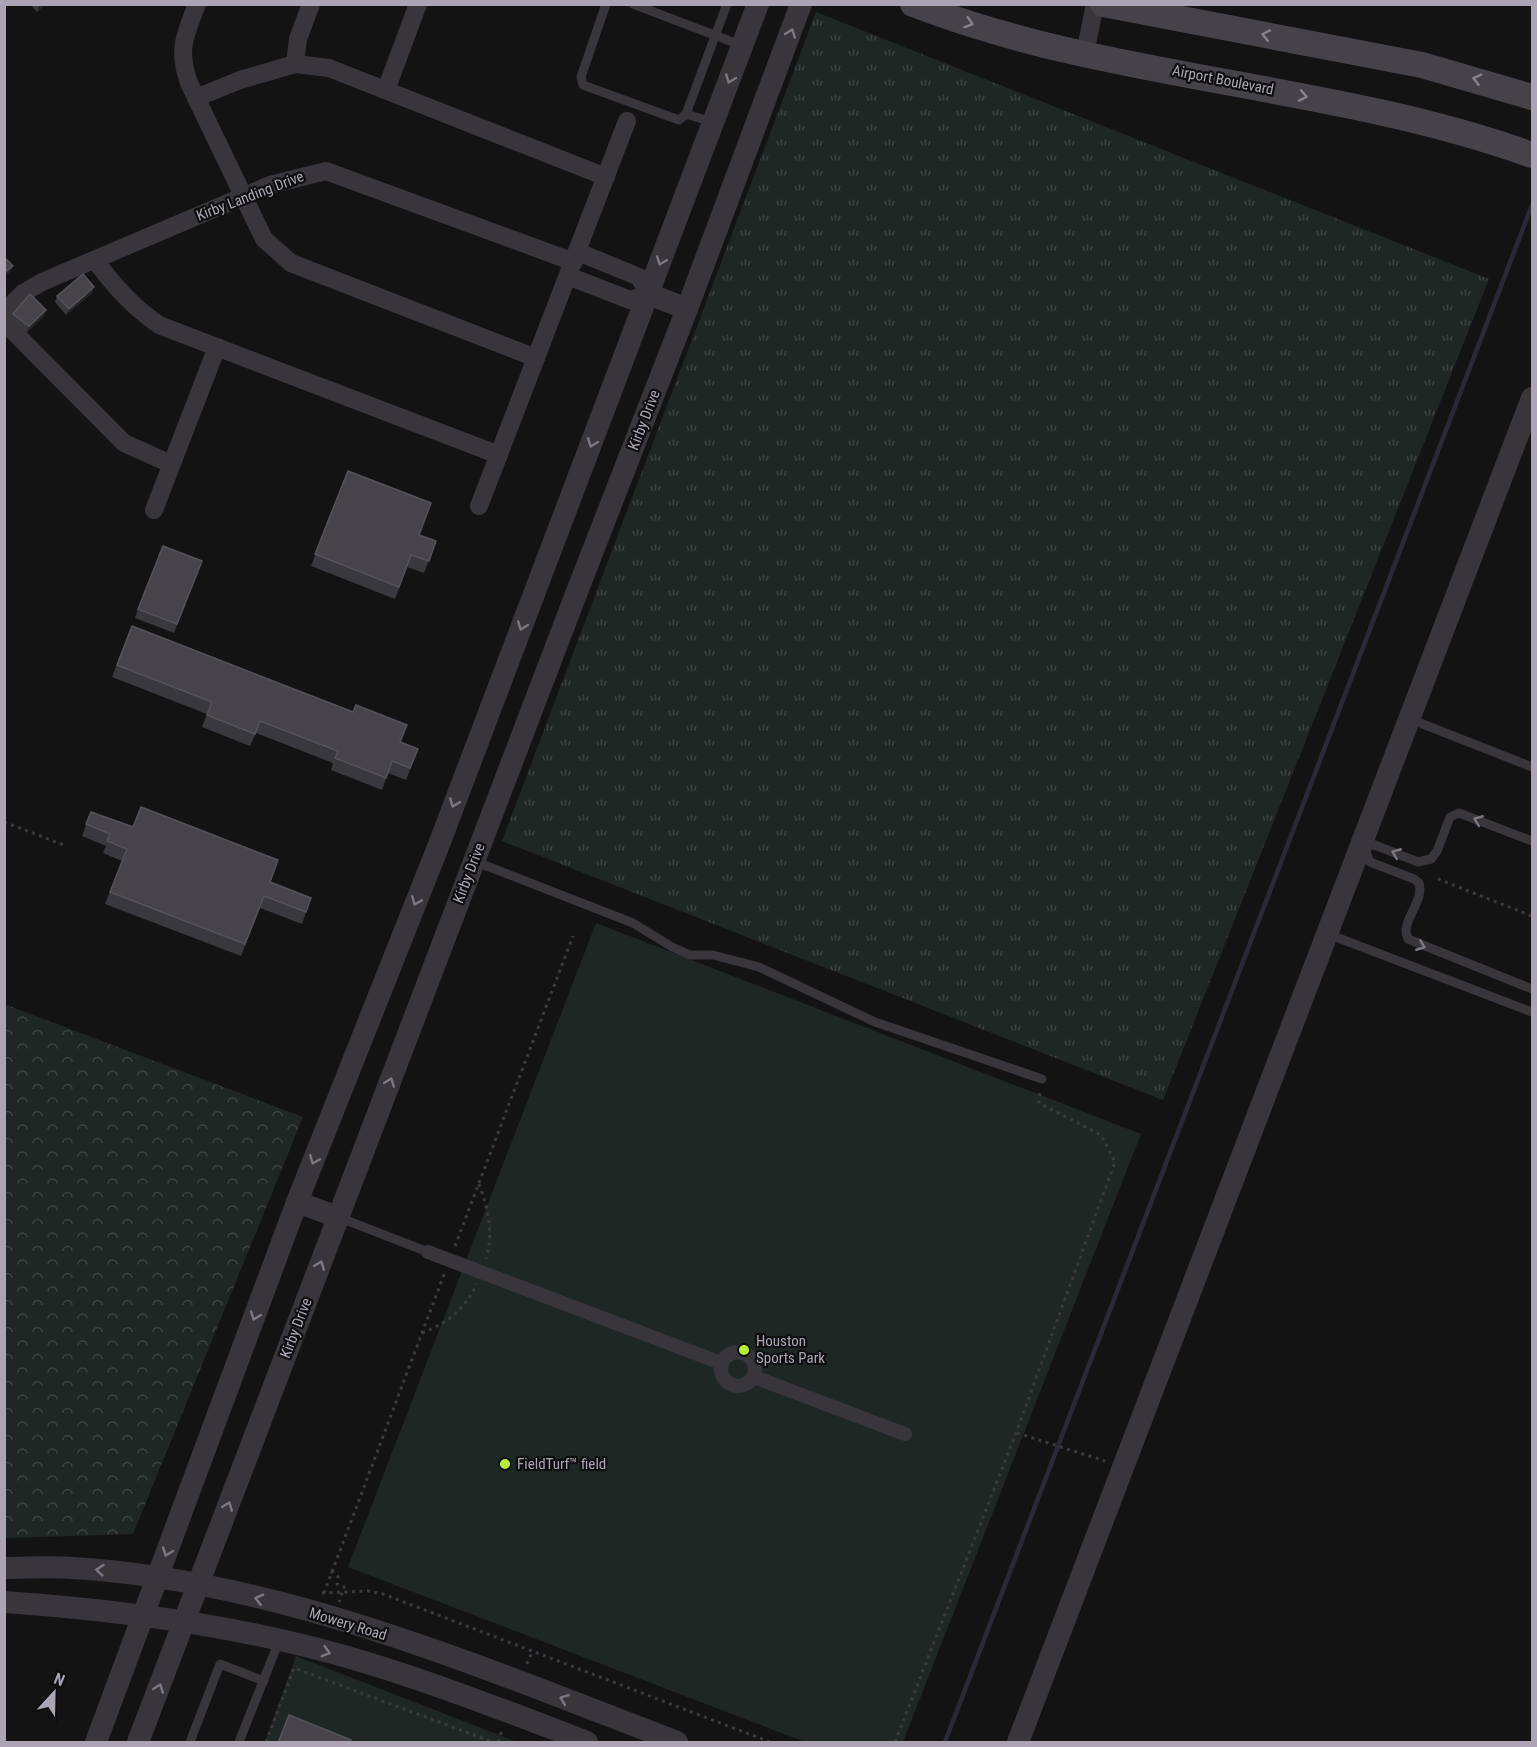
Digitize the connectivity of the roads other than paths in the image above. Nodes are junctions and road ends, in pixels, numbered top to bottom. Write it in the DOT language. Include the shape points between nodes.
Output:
graph roads {
  1 [pos="197,4"];
  2 [pos="311,4"];
  3 [pos="418,4"];
  4 [pos="606,4"];
  5 [pos="728,4"];
  6 [pos="758,4"];
  7 [pos="801,4"];
  8 [pos="913,4"];
  9 [pos="1095,4"];
  10 [pos="1103,4"];
  11 [pos="633,5"];
  12 [pos="652,8"];
  13 [pos="677,9"];
  14 [pos="695,17"];
  15 [pos="672,20"];
  16 [pos="691,27"];
  17 [pos="715,37"];
  18 [pos="743,46"];
  19 [pos="1085,53"];
  20 [pos="295,64"];
  21 [pos="386,90"];
  22 [pos="1533,97"];
  23 [pos="196,98"];
  24 [pos="686,114"];
  25 [pos="627,121"];
  26 [pos="714,123"];
  27 [pos="1522,152"];
  28 [pos="606,177"];
  29 [pos="243,196"];
  30 [pos="94,260"];
  31 [pos="573,263"];
  32 [pos="649,294"];
  33 [pos="687,309"];
  34 [pos="4,312"];
  35 [pos="4,322"];
  36 [pos="217,347"];
  37 [pos="536,358"];
  38 [pos="1533,398"];
  39 [pos="499,455"];
  40 [pos="171,464"];
  41 [pos="479,506"];
  42 [pos="154,510"];
  43 [pos="541,576"];
  44 [pos="578,589"];
  45 [pos="1410,719"];
  46 [pos="1533,767"];
  47 [pos="1533,841"];
  48 [pos="438,847"];
  49 [pos="1363,849"];
  50 [pos="474,861"];
  51 [pos="1328,934"];
  52 [pos="1533,989"];
  53 [pos="1533,1012"];
  54 [pos="1042,1079"];
  55 [pos="297,1202"];
  56 [pos="338,1218"];
  57 [pos="428,1252"];
  58 [pos="721,1363"];
  59 [pos="754,1377"];
  60 [pos="905,1434"];
  61 [pos="4,1568"];
  62 [pos="158,1577"];
  63 [pos="198,1585"];
  64 [pos="4,1602"];
  65 [pos="292,1607"];
  66 [pos="145,1615"];
  67 [pos="184,1621"];
  68 [pos="280,1640"];
  69 [pos="264,1681"];
  70 [pos="605,1715"];
  71 [pos="96,1743"];
  72 [pos="138,1743"];
  73 [pos="190,1743"];
  74 [pos="239,1743"];
  75 [pos="587,1743"];
  76 [pos="595,1743"];
  77 [pos="677,1743"];
  78 [pos="1018,1743"];
  1 -- 23 [label="street" via="181,62"];
  2 -- 20 [label="street" via="298,39"];
  3 -- 21 [label="street"];
  4 -- 24 [label="lane" via="581,77 584,85 679,120"];
  5 -- 17 [label="lane"];
  6 -- 18 [label="street"];
  33 -- 7 [label="street, Kirby Drive, one-way"];
  8 -- 19 [label="main road, Airport Boulevard, one-way" via="1006,34"];
  9 -- 19 [label="street"];
  22 -- 10 [label="main road, one-way" via="1422,65"];
  11 -- 12 [label="lane"];
  12 -- 15 [label="lane"];
  13 -- 15 [label="lane"];
  14 -- 16 [label="lane"];
  15 -- 16 [label="lane"];
  16 -- 17 [label="lane"];
  17 -- 18 [label="lane"];
  17 -- 24 [label="lane"];
  18 -- 26 [label="street, one-way"];
  19 -- 27 [label="main road, Airport Boulevard, one-way" via="1411,118"];
  20 -- 21 [label="street" via="329,68"];
  20 -- 23 [label="street"];
  21 -- 28 [label="street"];
  23 -- 29 [label="street"];
  24 -- 26 [label="lane"];
  25 -- 28 [label="street"];
  26 -- 32 [label="street, one-way"];
  28 -- 31 [label="street"];
  29 -- 30 [label="street, Kirby Landing Drive"];
  29 -- 31 [label="street, Kirby Landing Drive" via="326,171"];
  29 -- 37 [label="street" via="264,240 291,262"];
  30 -- 34 [label="street, Kirby Landing Drive" via="23,293"];
  30 -- 36 [label="street" via="137,310 159,325"];
  31 -- 32 [label="street, Kirby Landing Drive" via="639,277"];
  31 -- 32 [label="street, Kirby Landing Drive" via="630,300"];
  31 -- 37 [label="street"];
  32 -- 33 [label="street"];
  32 -- 43 [label="street, one-way"];
  33 -- 44 [label="street, Kirby Drive"];
  35 -- 40 [label="street" via="124,443"];
  36 -- 39 [label="street"];
  36 -- 40 [label="street"];
  37 -- 39 [label="street"];
  38 -- 45 [label="street"];
  39 -- 41 [label="street"];
  40 -- 42 [label="street"];
  43 -- 44 [label="street"];
  43 -- 48 [label="street, one-way"];
  44 -- 50 [label="street, Kirby Drive"];
  45 -- 46 [label="lane"];
  45 -- 49 [label="street"];
  47 -- 49 [label="lane, one-way" via="1459,813 1450,817 1431,859 1418,862 1372,844"];
  48 -- 50 [label="street"];
  48 -- 55 [label="street, one-way"];
  49 -- 51 [label="street"];
  49 -- 52 [label="lane, one-way" via="1370,862 1419,883 1406,931 1408,939"];
  50 -- 54 [label="lane" via="633,923 690,955 713,955 759,967 875,1022"];
  56 -- 50 [label="street, Kirby Drive, one-way"];
  51 -- 53 [label="lane"];
  51 -- 78 [label="street"];
  55 -- 56 [label="street"];
  55 -- 62 [label="street, one-way"];
  56 -- 57 [label="lane"];
  63 -- 56 [label="street, Kirby Drive, one-way"];
  57 -- 58 [label="street"];
  58 -- 59 [label="street" via="721,1375 729,1384 746,1385"];
  58 -- 59 [label="street" via="733,1352 745,1353 753,1360"];
  59 -- 60 [label="street"];
  62 -- 61 [label="street, Mowery Road, one-way" via="71,1568"];
  62 -- 63 [label="street, Mowery Road"];
  62 -- 66 [label="street"];
  65 -- 63 [label="street, Mowery Road, one-way"];
  63 -- 67 [label="street, Kirby Drive"];
  64 -- 66 [label="street"];
  65 -- 68 [label="street"];
  70 -- 65 [label="street, Mowery Road, one-way" via="465,1661"];
  66 -- 67 [label="street"];
  66 -- 71 [label="street"];
  67 -- 68 [label="street"];
  72 -- 67 [label="street, Kirby Drive, one-way"];
  68 -- 69 [label="lane"];
  68 -- 75 [label="street, one-way" via="443,1687"];
  69 -- 73 [label="lane" via="220,1664"];
  69 -- 74 [label="lane"];
  70 -- 76 [label="street"];
  70 -- 77 [label="street, Mowery Road"];
}
